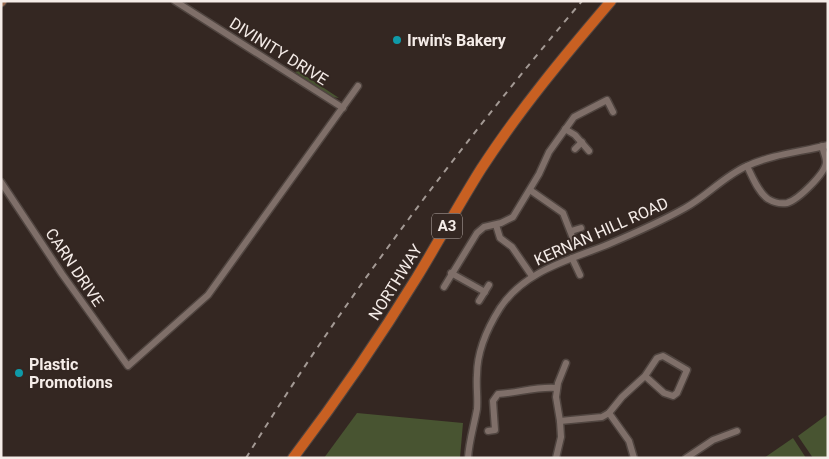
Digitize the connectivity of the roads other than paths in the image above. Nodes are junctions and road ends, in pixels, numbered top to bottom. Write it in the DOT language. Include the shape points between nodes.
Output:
graph roads {
  1 [pos="174,1"];
  2 [pos="611,1"];
  3 [pos="358,86"];
  4 [pos="343,108"];
  5 [pos="613,112"];
  6 [pos="565,130"];
  7 [pos="582,142"];
  8 [pos="825,146"];
  9 [pos="575,149"];
  10 [pos="589,151"];
  11 [pos="747,166"];
  12 [pos="1,182"];
  13 [pos="530,190"];
  14 [pos="496,225"];
  15 [pos="581,228"];
  16 [pos="571,232"];
  17 [pos="574,241"];
  18 [pos="572,258"];
  19 [pos="451,273"];
  20 [pos="580,275"];
  21 [pos="532,276"];
  22 [pos="489,285"];
  23 [pos="444,287"];
  24 [pos="485,292"];
  25 [pos="479,301"];
  26 [pos="566,363"];
  27 [pos="645,376"];
  28 [pos="557,388"];
  29 [pos="610,413"];
  30 [pos="560,421"];
  31 [pos="488,431"];
  32 [pos="738,431"];
  33 [pos="689,457"];
  34 [pos="293,458"];
  35 [pos="468,458"];
  36 [pos="556,458"];
  37 [pos="634,458"];
  1 -- 4 [label="street, DIVINITY DRIVE"];
  2 -- 34 [label="highway, NORTHWAY / A3" via="503,137 350,381"];
  3 -- 4 [label="street"];
  4 -- 12 [label="street, CARN DRIVE" via="208,295 128,366"];
  5 -- 6 [label="street" via="607,100 574,117"];
  6 -- 7 [label="street"];
  6 -- 13 [label="street" via="548,152"];
  7 -- 9 [label="street"];
  7 -- 10 [label="street"];
  8 -- 11 [label="street, KERNAN HILL ROAD" via="764,159"];
  8 -- 11 [label="street" via="824,168 798,197 788,203 767,198"];
  11 -- 18 [label="street, KERNAN HILL ROAD" via="669,217"];
  13 -- 14 [label="street" via="513,217"];
  13 -- 16 [label="street" via="563,213"];
  14 -- 19 [label="street" via="477,232"];
  14 -- 21 [label="street" via="500,238 512,247"];
  15 -- 16 [label="street"];
  16 -- 17 [label="street"];
  18 -- 20 [label="street"];
  18 -- 21 [label="street, KERNAN HILL ROAD"];
  19 -- 23 [label="street"];
  19 -- 24 [label="street"];
  21 -- 35 [label="street, KERNAN HILL ROAD" via="502,306 490,325 480,354 477,408"];
  22 -- 24 [label="street"];
  24 -- 25 [label="street"];
  26 -- 28 [label="street"];
  27 -- 27 [label="street" via="657,358 663,356 687,370 678,393 673,396 664,393"];
  27 -- 29 [label="street"];
  28 -- 30 [label="street"];
  28 -- 31 [label="street" via="542,386 498,394 493,401 495,430"];
  29 -- 30 [label="street" via="602,417"];
  29 -- 37 [label="street" via="629,442"];
  30 -- 36 [label="street" via="561,438"];
  32 -- 33 [label="street" via="713,440"];
}
